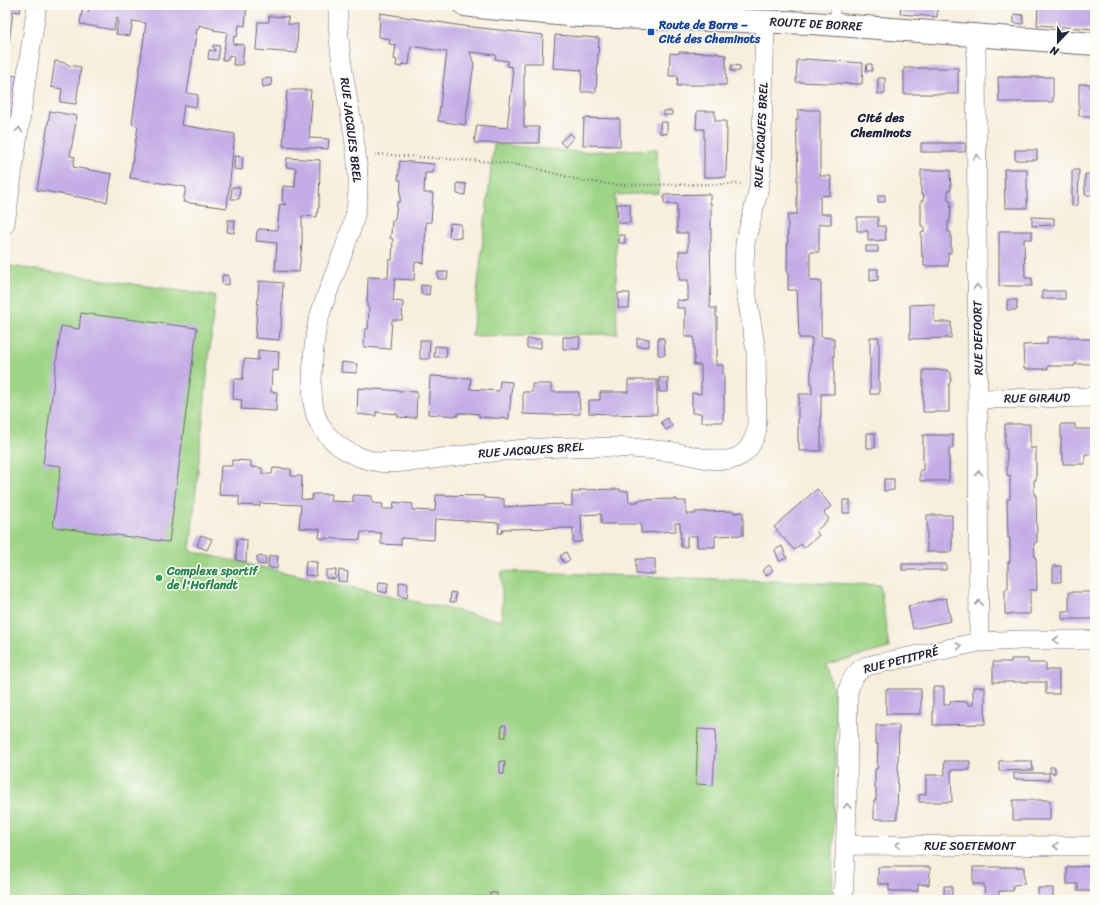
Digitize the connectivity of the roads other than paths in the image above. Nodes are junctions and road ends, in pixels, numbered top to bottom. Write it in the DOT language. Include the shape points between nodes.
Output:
graph roads {
  1 [pos="37,5"];
  2 [pos="338,5"];
  3 [pos="465,5"];
  4 [pos="835,15"];
  5 [pos="765,21"];
  6 [pos="976,35"];
  7 [pos="1095,44"];
  8 [pos="5,224"];
  9 [pos="1095,397"];
  10 [pos="979,399"];
  11 [pos="1095,640"];
  12 [pos="979,642"];
  13 [pos="846,845"];
  14 [pos="1095,846"];
  15 [pos="843,900"];
  8 -- 1 [label="street, one-way"];
  2 -- 5 [label="street, RUE JACQUES BREL" via="340,43 359,178 356,208 349,235 317,326 313,353 312,396 316,417 328,435 346,451 379,462 402,462 560,446 656,450 718,460 732,459 742,454 753,441 757,429 756,351 744,265 745,243 760,184"];
  3 -- 5 [label="main road, ROUTE DE BORRE" via="580,16"];
  4 -- 5 [label="main road, ROUTE DE BORRE"];
  4 -- 6 [label="main road, ROUTE DE BORRE"];
  6 -- 7 [label="main road, ROUTE DE BORRE"];
  10 -- 6 [label="street, RUE DEFOORT, one-way"];
  9 -- 10 [label="street, RUE GIRAUD"];
  12 -- 10 [label="street, RUE DEFOORT, one-way"];
  11 -- 12 [label="street, RUE PETITPRÉ, one-way"];
  13 -- 12 [label="street, RUE PETITPRÉ, one-way" via="848,695 853,677 867,666"];
  14 -- 13 [label="street, RUE SOETEMONT, one-way"];
  13 -- 15 [label="street, RUE PETITPRÉ"];
}
